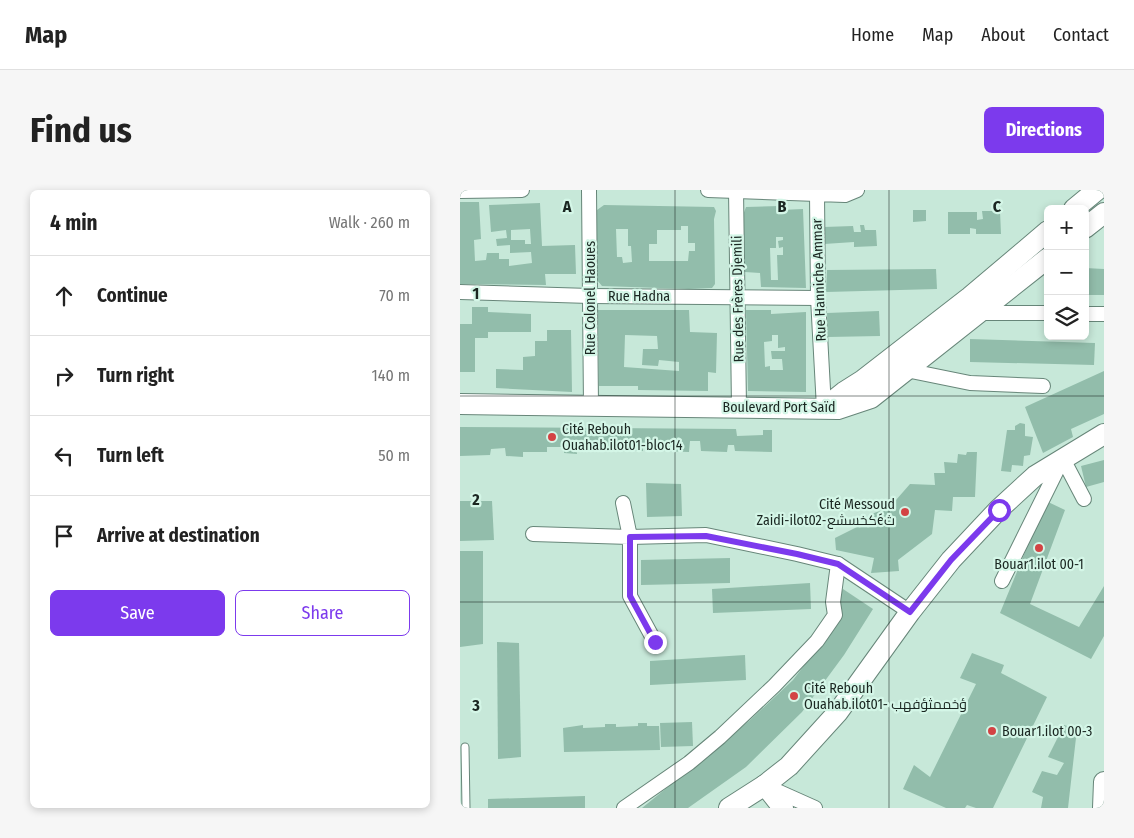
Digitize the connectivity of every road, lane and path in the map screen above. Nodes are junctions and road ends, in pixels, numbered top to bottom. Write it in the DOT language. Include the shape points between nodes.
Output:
graph roads {
  1 [pos="522,190"];
  2 [pos="589,190"];
  3 [pos="708,190"];
  4 [pos="736,190"];
  5 [pos="857,190"];
  6 [pos="1097,190"];
  7 [pos="460,191"];
  8 [pos="817,194"];
  9 [pos="1079,205"];
  10 [pos="1104,213"];
  11 [pos="1092,227"];
  12 [pos="1044,234"];
  13 [pos="1044,261"];
  14 [pos="460,292"];
  15 [pos="590,296"];
  16 [pos="738,297"];
  17 [pos="818,298"];
  18 [pos="979,313"];
  19 [pos="1044,314"];
  20 [pos="1089,314"];
  21 [pos="1104,314"];
  22 [pos="946,316"];
  23 [pos="906,370"];
  24 [pos="1043,386"];
  25 [pos="460,404"];
  26 [pos="591,406"];
  27 [pos="740,407"];
  28 [pos="824,408"];
  29 [pos="1104,434"];
  30 [pos="1063,459"];
  31 [pos="1084,499"];
  32 [pos="623,502"];
  33 [pos="533,534"];
  34 [pos="630,537"];
  35 [pos="838,564"];
  36 [pos="1002,581"];
  37 [pos="910,612"];
  38 [pos="655,642"];
  39 [pos="466,747"];
  40 [pos="1104,782"];
  41 [pos="765,785"];
  42 [pos="466,808"];
  43 [pos="624,808"];
  44 [pos="729,808"];
  45 [pos="783,808"];
  46 [pos="815,808"];
  47 [pos="1103,808"];
  1 -- 7 [label="street"];
  2 -- 15 [label="street, Rue Colonel Haoues"];
  3 -- 4 [label="street"];
  4 -- 8 [label="street"];
  4 -- 16 [label="street, Rue des Frères Djemili"];
  5 -- 8 [label="street" via="845,195"];
  6 -- 9 [label="main road"];
  8 -- 17 [label="street, Rue Hanniche Ammar"];
  10 -- 11 [label="main road"];
  12 -- 22 [label="main road"];
  13 -- 18 [label="main road, Boulevard Port Saïd"];
  14 -- 15 [label="street, Rue Hadna"];
  15 -- 16 [label="street, Rue Hadna"];
  15 -- 26 [label="street, Rue Colonel Haoues"];
  16 -- 17 [label="street, Rue Hadna"];
  16 -- 27 [label="street, Rue des Frères Djemili"];
  17 -- 28 [label="street, Rue Hanniche Ammar"];
  18 -- 19 [label="street"];
  18 -- 22 [label="street"];
  18 -- 23 [label="main road, Boulevard Port Saïd"];
  20 -- 21 [label="street"];
  22 -- 28 [label="main road"];
  23 -- 24 [label="street" via="970,383"];
  23 -- 28 [label="main road, Boulevard Port Saïd" via="871,398 838,409"];
  25 -- 26 [label="main road, Boulevard Port Saïd"];
  26 -- 27 [label="main road, Boulevard Port Saïd"];
  27 -- 28 [label="main road, Boulevard Port Saïd"];
  29 -- 30 [label="main road"];
  30 -- 31 [label="street"];
  30 -- 36 [label="street"];
  30 -- 37 [label="main road" via="1035,476 999,510 951,560"];
  32 -- 34 [label="street"];
  33 -- 34 [label="street"];
  34 -- 35 [label="street" via="706,536"];
  34 -- 38 [label="street" via="630,596"];
  35 -- 37 [label="street"];
  35 -- 43 [label="street" via="833,602 835,615 817,640 720,737"];
  37 -- 41 [label="main road" via="838,712 789,766"];
  39 -- 42 [label="lane"];
  40 -- 47 [label="main road"];
  41 -- 44 [label="main road"];
  41 -- 45 [label="main road"];
  41 -- 46 [label="street"];
}
